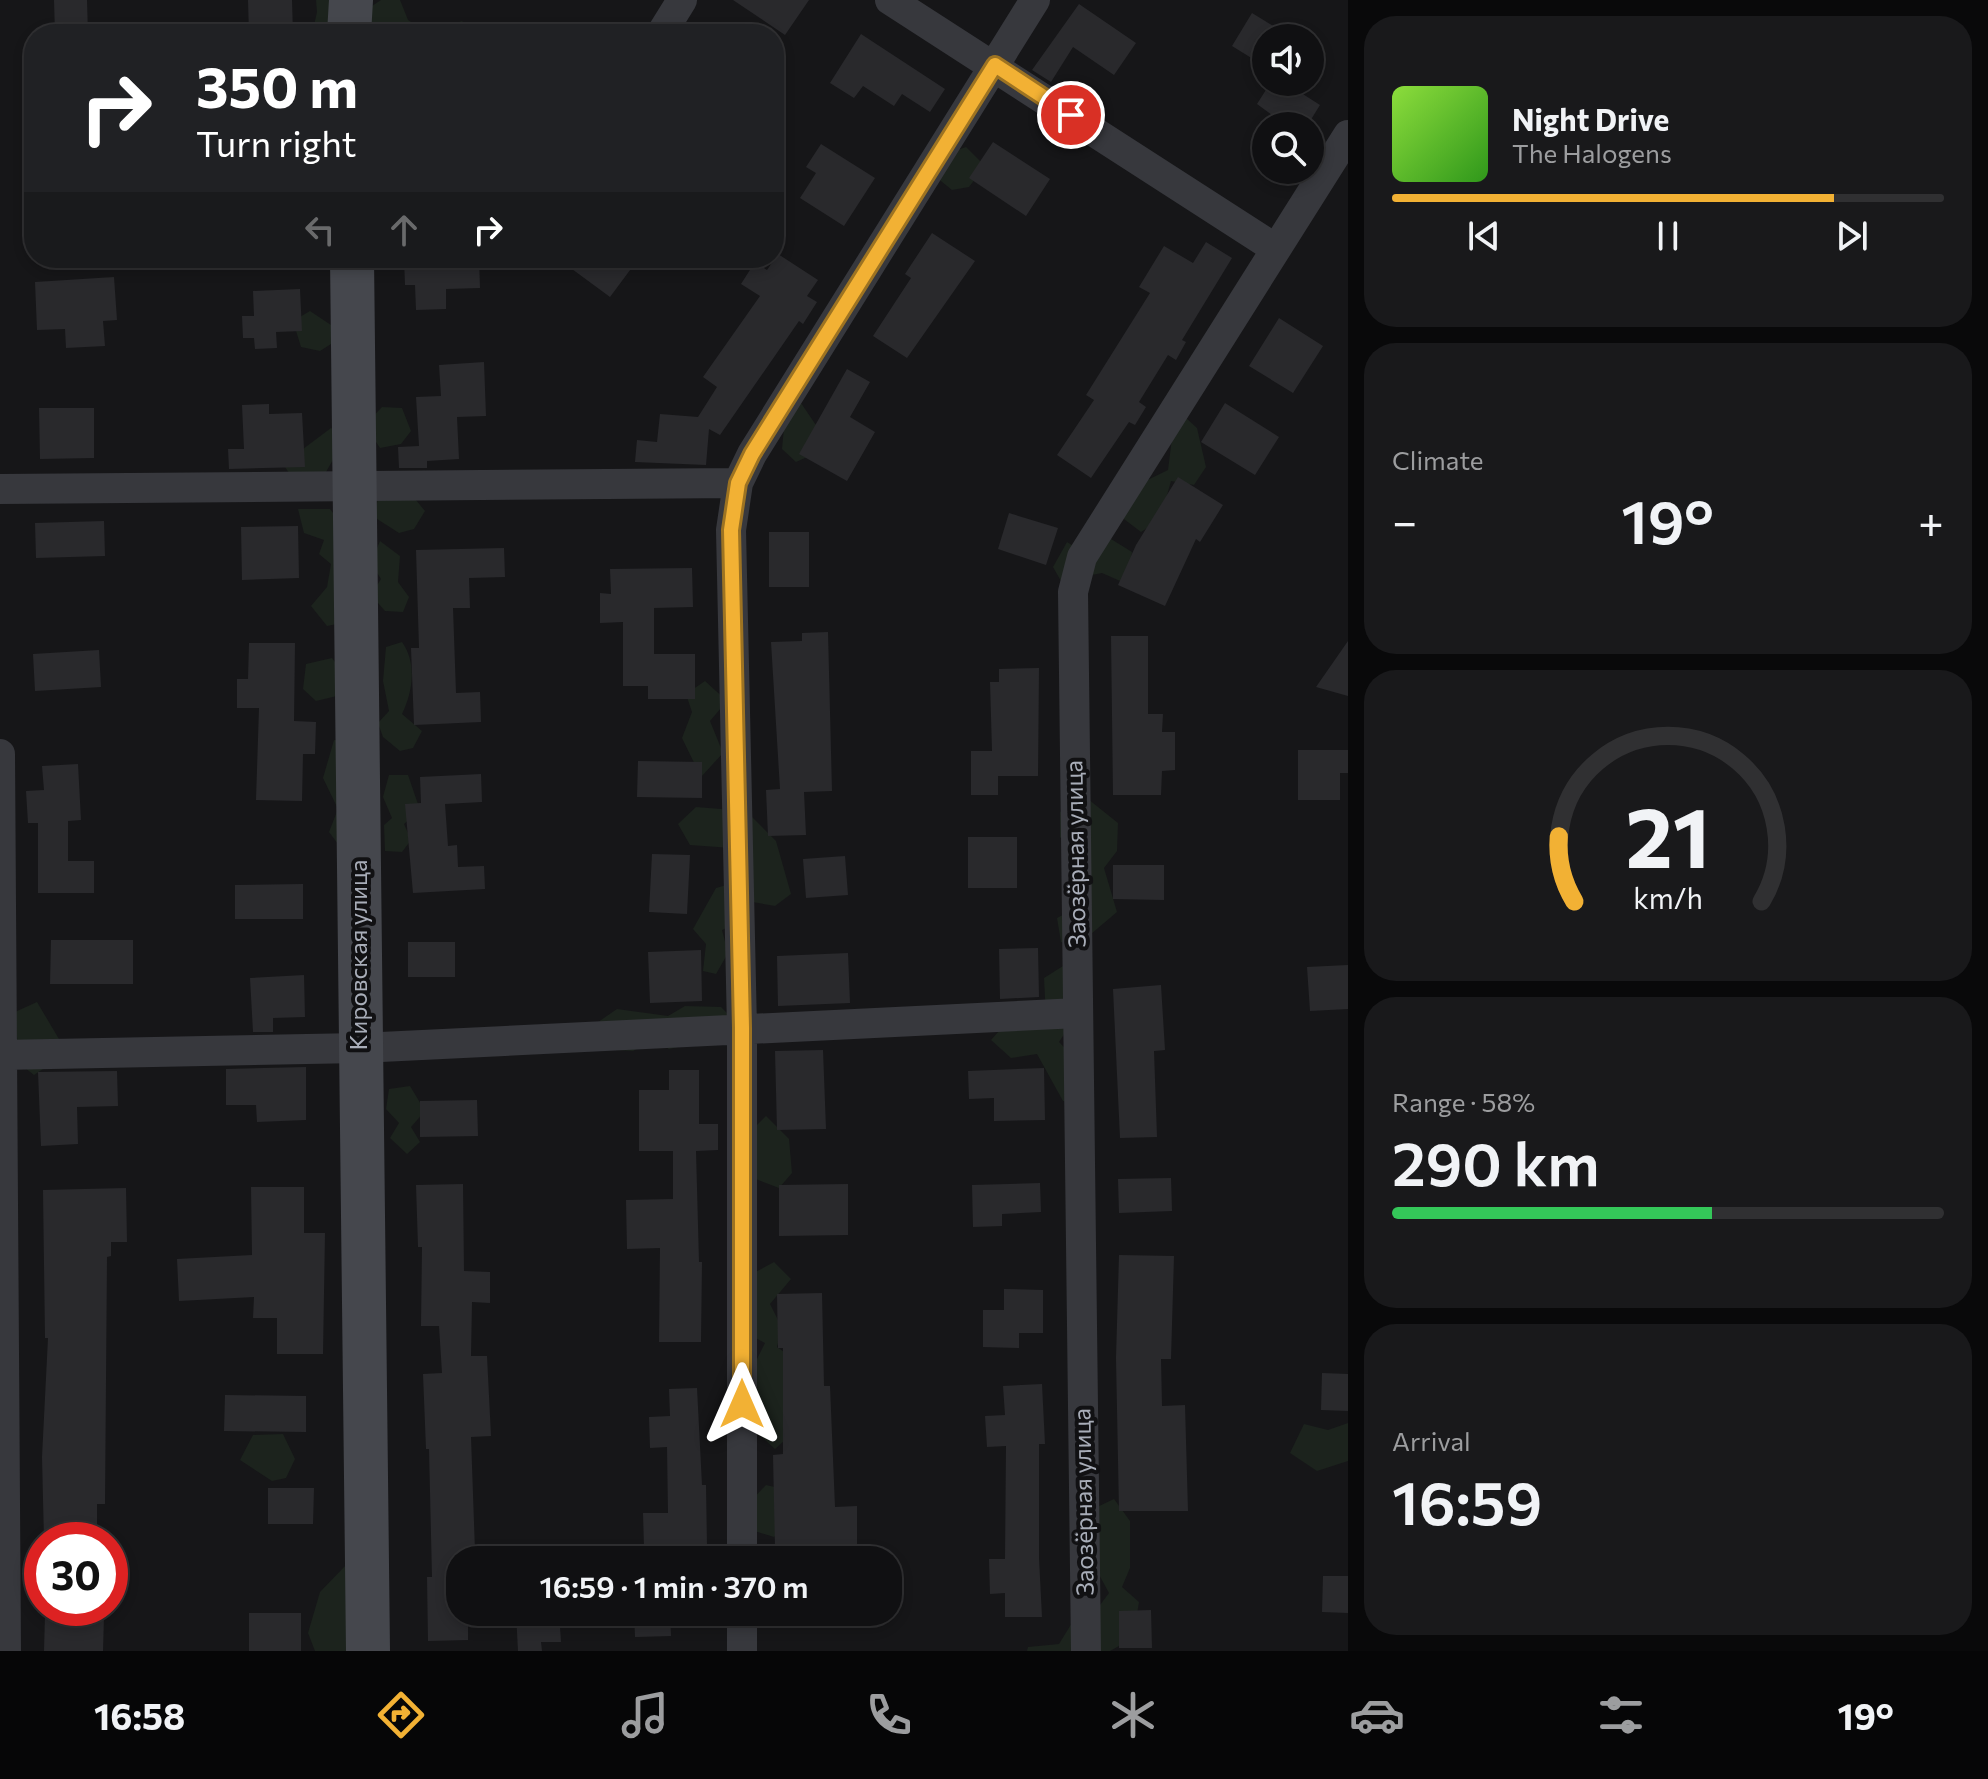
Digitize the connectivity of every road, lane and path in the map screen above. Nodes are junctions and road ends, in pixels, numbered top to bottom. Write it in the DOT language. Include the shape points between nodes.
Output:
graph roads {
  1 [pos="351,0"];
  2 [pos="682,0"];
  3 [pos="890,0"];
  4 [pos="1035,0"];
  5 [pos="350,24"];
  6 [pos="667,24"];
  7 [pos="995,65"];
  8 [pos="1348,135"];
  9 [pos="1276,249"];
  10 [pos="352,268"];
  11 [pos="738,483"];
  12 [pos="356,486"];
  13 [pos="0,489"];
  14 [pos="0,754"];
  15 [pos="1078,1013"];
  16 [pos="742,1028"];
  17 [pos="360,1048"];
  18 [pos="1,1055"];
  19 [pos="742,1546"];
  20 [pos="742,1626"];
  21 [pos="6,1651"];
  22 [pos="368,1651"];
  23 [pos="742,1651"];
  24 [pos="1086,1651"];
  1 -- 5 [label="street"];
  2 -- 6 [label="street"];
  3 -- 7 [label="street"];
  4 -- 7 [label="street"];
  7 -- 9 [label="street"];
  7 -- 11 [label="street"];
  8 -- 9 [label="street, Заозёрная улица"];
  9 -- 15 [label="street, Заозёрная улица" via="1082,557 1073,592"];
  10 -- 12 [label="street, Кировская улица"];
  11 -- 12 [label="street"];
  11 -- 16 [label="street" via="731,530"];
  12 -- 13 [label="street"];
  12 -- 17 [label="street, Кировская улица"];
  14 -- 18 [label="street"];
  15 -- 16 [label="street"];
  15 -- 24 [label="street, Заозёрная улица"];
  16 -- 17 [label="street"];
  16 -- 19 [label="street"];
  17 -- 18 [label="street"];
  17 -- 22 [label="street, Кировская улица"];
  18 -- 21 [label="street"];
  20 -- 23 [label="street"];
}
